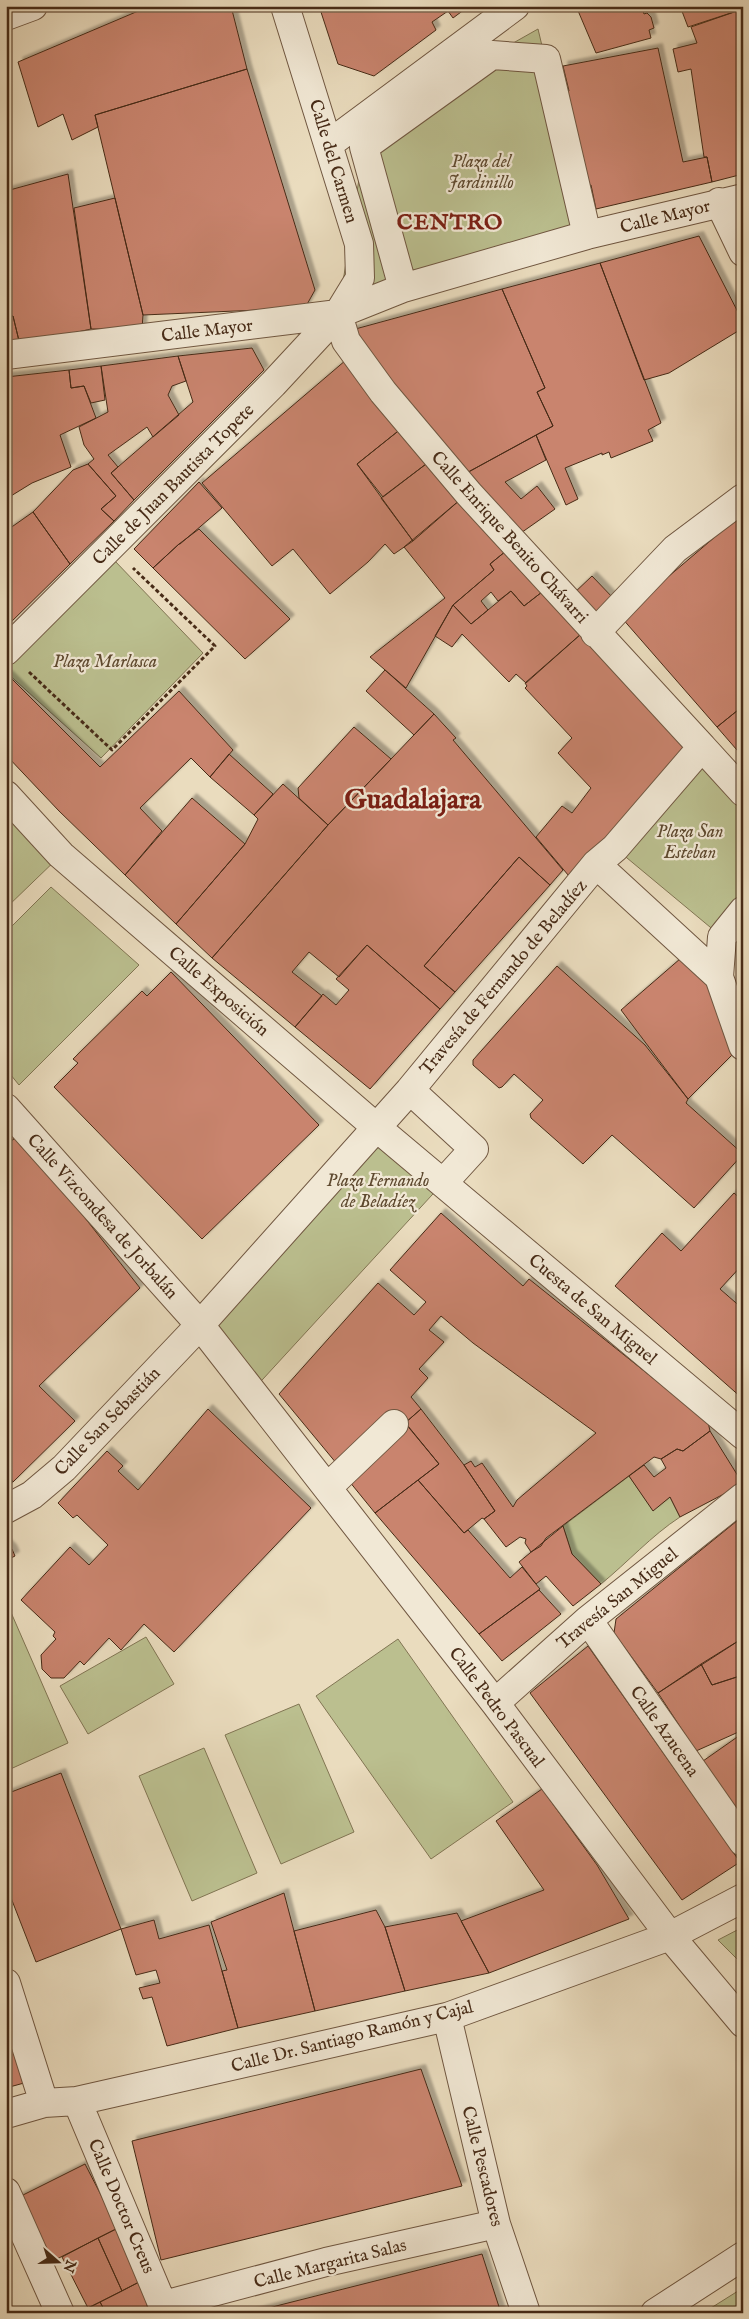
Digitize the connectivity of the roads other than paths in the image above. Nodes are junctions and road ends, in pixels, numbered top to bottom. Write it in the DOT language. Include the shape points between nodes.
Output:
graph roads {
  1 [pos="33,6"];
  2 [pos="285,6"];
  3 [pos="516,6"];
  4 [pos="6,16"];
  5 [pos="329,144"];
  6 [pos="731,200"];
  7 [pos="587,235"];
  8 [pos="743,252"];
  9 [pos="403,288"];
  10 [pos="338,314"];
  11 [pos="6,355"];
  12 [pos="743,498"];
  13 [pos="595,633"];
  14 [pos="6,651"];
  15 [pos="702,748"];
  16 [pos="743,792"];
  17 [pos="6,795"];
  18 [pos="596,864"];
  19 [pos="743,910"];
  20 [pos="719,977"];
  21 [pos="743,1046"];
  22 [pos="410,1090"];
  23 [pos="6,1108"];
  24 [pos="376,1126"];
  25 [pos="443,1183"];
  26 [pos="200,1325"];
  27 [pos="394,1424"];
  28 [pos="743,1435"];
  29 [pos="328,1487"];
  30 [pos="743,1497"];
  31 [pos="6,1509"];
  32 [pos="588,1620"];
  33 [pos="495,1703"];
  34 [pos="743,1842"];
  35 [pos="743,1898"];
  36 [pos="670,1936"];
  37 [pos="6,1983"];
  38 [pos="447,2016"];
  39 [pos="743,2023"];
  40 [pos="77,2101"];
  41 [pos="44,2103"];
  42 [pos="6,2114"];
  43 [pos="6,2192"];
  44 [pos="496,2224"];
  45 [pos="743,2256"];
  46 [pos="165,2309"];
  47 [pos="60,2313"];
  48 [pos="526,2313"];
  49 [pos="655,2313"];
  1 -- 4 [label="street"];
  2 -- 5 [label="street, Calle del Carmen"];
  3 -- 5 [label="street"];
  5 -- 10 [label="street, Calle del Carmen" via="359,244 360,278"];
  6 -- 7 [label="street, Calle Mayor"];
  6 -- 8 [label="street"];
  7 -- 9 [label="street"];
  7 -- 9 [label="street" via="546,58 492,55 364,147"];
  9 -- 10 [label="street, Calle Mayor"];
  10 -- 11 [label="street, Calle Mayor"];
  10 -- 13 [label="street, Calle Enrique Benito Chávarri" via="346,341 383,392 468,494"];
  10 -- 14 [label="street, Calle de Juan Bautista Topete" via="273,384"];
  12 -- 13 [label="street" via="675,549"];
  13 -- 15 [label="street, Calle Enrique Benito Chávarri"];
  15 -- 16 [label="street"];
  15 -- 18 [label="street" via="615,848"];
  17 -- 24 [label="street, Calle Exposición" via="61,855"];
  18 -- 20 [label="street"];
  18 -- 22 [label="street, Travesía de Fernando de Beladíez"];
  19 -- 20 [label="street" via="722,936"];
  20 -- 21 [label="street"];
  22 -- 24 [label="street"];
  22 -- 25 [label="street" via="474,1149"];
  23 -- 26 [label="street, Calle Vizcondesa de Jorbalán"];
  24 -- 25 [label="street"];
  24 -- 26 [label="street"];
  25 -- 28 [label="street, Cuesta de San Miguel"];
  26 -- 29 [label="street, Calle Pedro Pascual"];
  26 -- 31 [label="street, Calle San Sebastián" via="64,1468 32,1495"];
  27 -- 29 [label="street"];
  29 -- 33 [label="street, Calle Pedro Pascual"];
  30 -- 32 [label="street, Travesía San Miguel"];
  32 -- 33 [label="street, Travesía San Miguel"];
  32 -- 34 [label="street, Calle Azucena"];
  33 -- 36 [label="street, Calle Pedro Pascual"];
  35 -- 36 [label="street, Calle Dr. Santiago Ramón y Cajal"];
  36 -- 38 [label="street, Calle Dr. Santiago Ramón y Cajal"];
  36 -- 39 [label="street, Calle Pedro Pascual"];
  37 -- 41 [label="street"];
  38 -- 40 [label="street, Calle Dr. Santiago Ramón y Cajal"];
  38 -- 44 [label="street, Calle Pescadores"];
  40 -- 41 [label="street, Calle Dr. Santiago Ramón y Cajal"];
  40 -- 46 [label="street, Calle Doctor Creus"];
  41 -- 42 [label="street, Calle Dr. Santiago Ramón y Cajal"];
  43 -- 47 [label="street"];
  44 -- 46 [label="street, Calle Margarita Salas" via="326,2262"];
  44 -- 48 [label="street, Calle Pescadores"];
  45 -- 49 [label="street"];
}
